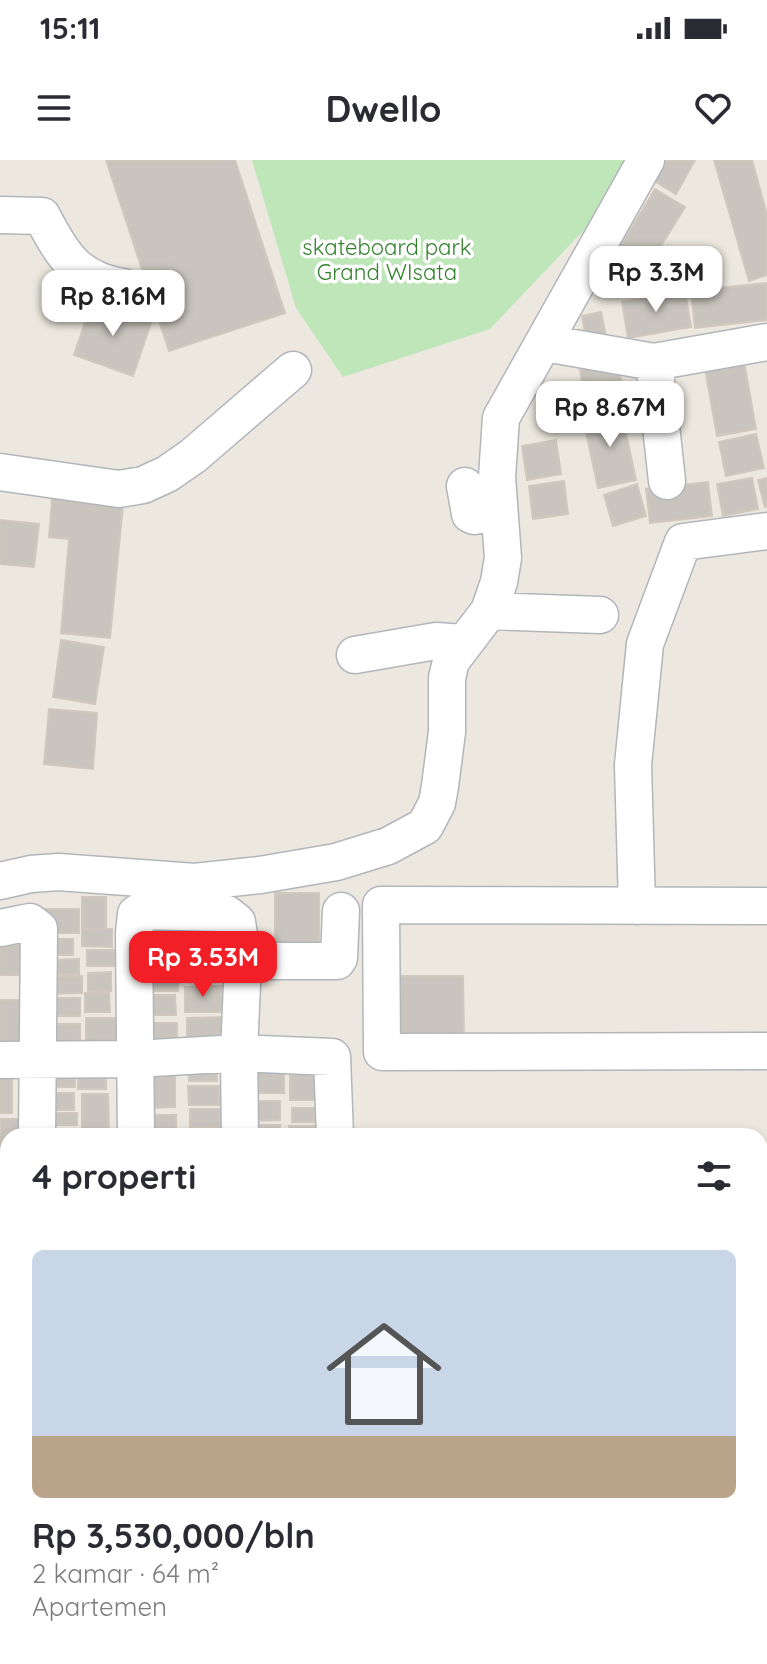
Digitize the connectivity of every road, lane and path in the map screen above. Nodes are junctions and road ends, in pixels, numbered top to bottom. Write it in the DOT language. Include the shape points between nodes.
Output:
graph roads {
  1 [pos="646,160"];
  2 [pos="0,215"];
  3 [pos="123,287"];
  4 [pos="767,342"];
  5 [pos="545,343"];
  6 [pos="654,362"];
  7 [pos="293,370"];
  8 [pos="0,472"];
  9 [pos="667,481"];
  10 [pos="465,486"];
  11 [pos="499,512"];
  12 [pos="767,531"];
  13 [pos="489,611"];
  14 [pos="600,615"];
  15 [pos="463,643"];
  16 [pos="355,655"];
  17 [pos="336,862"];
  18 [pos="0,881"];
  19 [pos="381,905"];
  20 [pos="637,906"];
  21 [pos="767,906"];
  22 [pos="341,911"];
  23 [pos="0,928"];
  24 [pos="243,961"];
  25 [pos="767,1051"];
  26 [pos="239,1053"];
  27 [pos="135,1059"];
  28 [pos="0,1060"];
  29 [pos="37,1060"];
  30 [pos="37,1128"];
  31 [pos="136,1128"];
  32 [pos="240,1128"];
  33 [pos="335,1128"];
  1 -- 5 [label="street"];
  2 -- 3 [label="street" via="42,216 64,255 83,273 99,283"];
  4 -- 6 [label="street"];
  5 -- 6 [label="street"];
  5 -- 11 [label="street" via="501,418"];
  6 -- 9 [label="street"];
  7 -- 8 [label="street" via="193,456 143,485 119,489"];
  10 -- 11 [label="street" via="470,514"];
  11 -- 13 [label="street" via="503,558"];
  12 -- 20 [label="street" via="683,542 645,644 633,765"];
  13 -- 14 [label="street"];
  13 -- 15 [label="street"];
  15 -- 16 [label="street" via="426,642"];
  15 -- 17 [label="street" via="447,678 446,746 431,817 404,840"];
  17 -- 18 [label="street" via="195,882 58,872"];
  17 -- 19 [label="street"];
  19 -- 20 [label="street"];
  19 -- 25 [label="street" via="382,1052"];
  20 -- 21 [label="street"];
  22 -- 24 [label="street" via="337,961"];
  23 -- 29 [label="street" via="30,922 39,929"];
  24 -- 26 [label="street"];
  24 -- 27 [label="street" via="237,922 227,914 136,914"];
  26 -- 27 [label="street"];
  26 -- 32 [label="street"];
  26 -- 33 [label="street" via="332,1057"];
  27 -- 29 [label="street"];
  27 -- 31 [label="street"];
  28 -- 29 [label="street"];
  29 -- 30 [label="street"];
}
